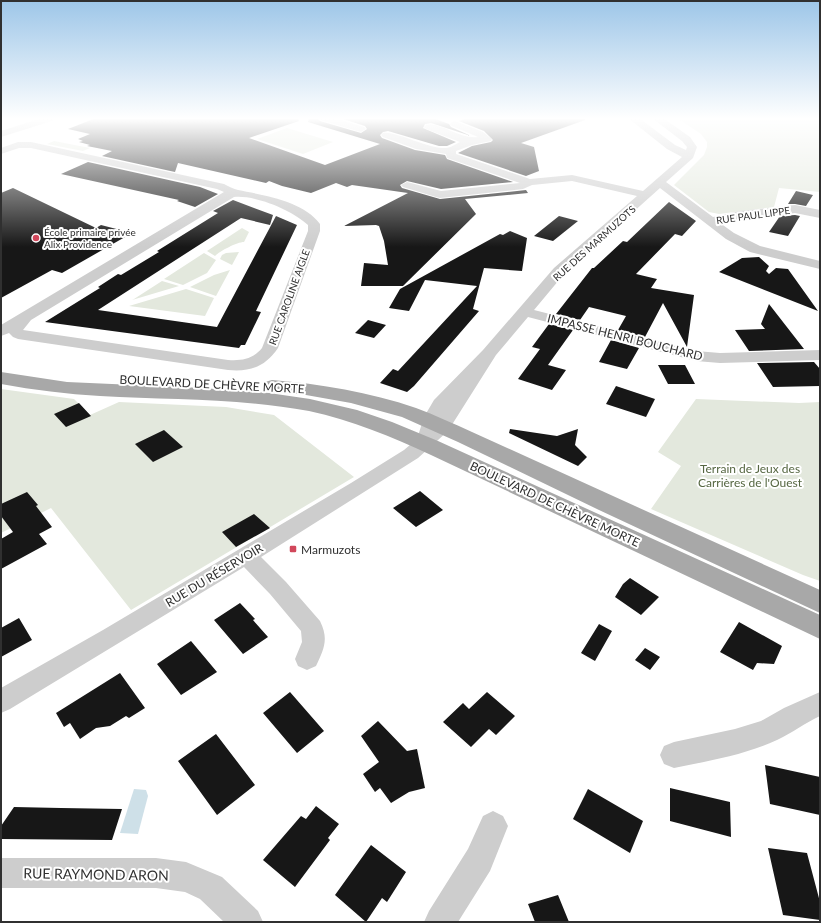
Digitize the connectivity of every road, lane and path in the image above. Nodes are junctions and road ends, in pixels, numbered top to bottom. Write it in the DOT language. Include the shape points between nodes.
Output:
graph roads {
  1 [pos="109,161"];
  2 [pos="467,161"];
  3 [pos="682,161"];
  4 [pos="529,182"];
  5 [pos="659,182"];
  6 [pos="407,185"];
  7 [pos="646,195"];
  8 [pos="228,196"];
  9 [pos="820,214"];
  10 [pos="710,221"];
  11 [pos="820,265"];
  12 [pos="526,312"];
  13 [pos="25,317"];
  14 [pos="1,331"];
  15 [pos="18,334"];
  16 [pos="1,338"];
  17 [pos="820,355"];
  18 [pos="1,363"];
  19 [pos="1,378"];
  20 [pos="431,429"];
  21 [pos="246,555"];
  22 [pos="820,602"];
  23 [pos="820,628"];
  24 [pos="307,659"];
  25 [pos="1,701"];
  26 [pos="820,704"];
  27 [pos="674,755"];
  28 [pos="493,826"];
  29 [pos="1,873"];
  30 [pos="247,922"];
  31 [pos="440,922"];
  1 -- 8 [label="street" via="220,186 230,190"];
  2 -- 4 [label="street"];
  3 -- 5 [label="street, RUE DES MARMUZOTS"];
  4 -- 6 [label="street" via="523,186 440,195"];
  4 -- 7 [label="street" via="572,178"];
  5 -- 7 [label="street, RUE DES MARMUZOTS"];
  5 -- 10 [label="street"];
  7 -- 12 [label="street, RUE DES MARMUZOTS" via="560,271"];
  8 -- 13 [label="street, RUE CAROLINE AIGLE"];
  8 -- 15 [label="street, RUE CAROLINE AIGLE" via="239,193 255,195 304,214 314,224 314,231 270,348 262,358 249,364 234,366"];
  9 -- 10 [label="street, RUE PAUL LIPPE" via="795,209"];
  10 -- 11 [label="street" via="730,236 755,248"];
  12 -- 17 [label="street, IMPASSE HENRI BOUCHARD" via="696,356 720,358"];
  12 -- 20 [label="street, RUE DES MARMUZOTS" via="489,353"];
  13 -- 14 [label="street, RUE CAROLINE AIGLE"];
  13 -- 15 [label="street" via="17,325 15,330"];
  15 -- 16 [label="street, RUE CAROLINE AIGLE"];
  18 -- 20 [label="main road, BOULEVARD DE CHÈVRE MORTE" via="27,370 94,378 306,389 353,397 403,411"];
  19 -- 20 [label="main road, BOULEVARD DE CHÈVRE MORTE" via="75,388 282,401"];
  20 -- 21 [label="street, RUE DU RÉSERVOIR" via="411,454 396,465"];
  20 -- 22 [label="main road, BOULEVARD DE CHÈVRE MORTE" via="474,454 563,495 607,504"];
  20 -- 23 [label="main road, BOULEVARD DE CHÈVRE MORTE"];
  21 -- 24 [label="street" via="312,628 314,642"];
  21 -- 25 [label="street, RUE DU RÉSERVOIR"];
  26 -- 27 [label="street" via="768,731 735,742"];
  28 -- 31 [label="street" via="478,860"];
  29 -- 30 [label="street, RUE RAYMOND ARON" via="156,873 186,877 211,888"];
}
